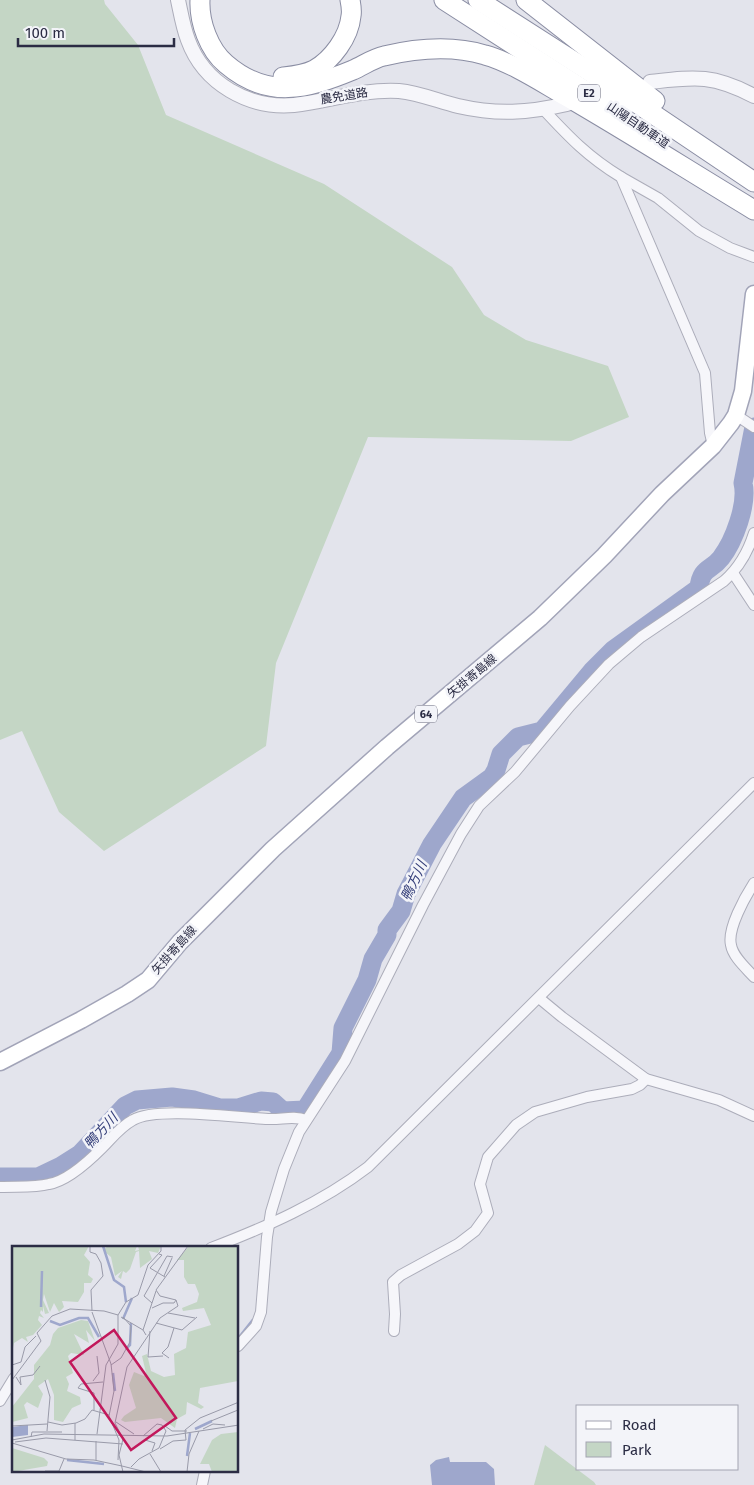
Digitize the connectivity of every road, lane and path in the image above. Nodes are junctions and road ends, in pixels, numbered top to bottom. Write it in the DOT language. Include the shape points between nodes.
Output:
graph roads {
  1 [pos="178,0"];
  2 [pos="200,0"];
  3 [pos="211,0"];
  4 [pos="350,0"];
  5 [pos="444,0"];
  6 [pos="478,0"];
  7 [pos="526,0"];
  8 [pos="650,82"];
  9 [pos="754,96"];
  10 [pos="567,104"];
  11 [pos="543,109"];
  12 [pos="703,146"];
  13 [pos="621,176"];
  14 [pos="754,182"];
  15 [pos="731,192"];
  16 [pos="754,205"];
  17 [pos="754,210"];
  18 [pos="754,257"];
  19 [pos="754,294"];
  20 [pos="746,422"];
  21 [pos="713,446"];
  22 [pos="754,533"];
  23 [pos="733,573"];
  24 [pos="754,605"];
  25 [pos="754,783"];
  26 [pos="754,883"];
  27 [pos="754,977"];
  28 [pos="538,998"];
  29 [pos="0,1062"];
  30 [pos="646,1079"];
  31 [pos="754,1116"];
  32 [pos="302,1118"];
  33 [pos="0,1187"];
  34 [pos="264,1226"];
  35 [pos="216,1246"];
  36 [pos="394,1331"];
  37 [pos="239,1345"];
  38 [pos="12,1381"];
  39 [pos="0,1401"];
  40 [pos="205,1472"];
  41 [pos="202,1485"];
  1 -- 11 [label="street, 農免道路" via="188,42 199,61 213,78 250,101 294,105 384,90 425,96 487,112"];
  2 -- 15 [label="highway" via="205,31 218,57 239,75 255,83 295,88 317,84 382,56 431,48 457,48 487,55 525,73"];
  3 -- 4 [label="highway" via="218,30 229,50 244,65 278,77 297,76 314,70 330,57 344,39 351,16"];
  5 -- 15 [label="highway, 山陽自動車道 / E2"];
  6 -- 12 [label="highway, 山陽自動車道 / E2"];
  7 -- 12 [label="highway" via="665,109"];
  8 -- 9 [label="street" via="688,78 719,80"];
  10 -- 11 [label="street, 農免道路"];
  11 -- 13 [label="street" via="579,147"];
  12 -- 14 [label="highway, 山陽自動車道 / E2"];
  13 -- 18 [label="street" via="658,198 699,231"];
  13 -- 21 [label="street" via="705,372"];
  15 -- 16 [label="highway, 山陽自動車道 / E2"];
  15 -- 17 [label="highway"];
  19 -- 20 [label="main road, 矢掛寄島線 / 64" via="743,391"];
  20 -- 21 [label="main road, 矢掛寄島線 / 64"];
  21 -- 29 [label="main road, 矢掛寄島線 / 64" via="540,618 387,747 268,854 180,942 148,980"];
  22 -- 23 [label="street"];
  23 -- 24 [label="street"];
  23 -- 32 [label="street" via="641,637 610,664 515,772 479,806 427,897 346,1061"];
  25 -- 28 [label="street"];
  26 -- 27 [label="street" via="736,917 730,944 734,954"];
  28 -- 30 [label="street"];
  28 -- 34 [label="street" via="368,1167 317,1201"];
  30 -- 31 [label="street" via="719,1100"];
  30 -- 36 [label="street" via="632,1089 587,1097 535,1112 516,1126 488,1157 480,1184 488,1213 475,1232 393,1282"];
  32 -- 33 [label="street" via="271,1120 169,1113 144,1115 121,1128 74,1172 50,1184"];
  32 -- 34 [label="street"];
  34 -- 35 [label="street"];
  34 -- 37 [label="street" via="261,1312 256,1326"];
  38 -- 39 [label="street"];
  40 -- 41 [label="street"];
}
